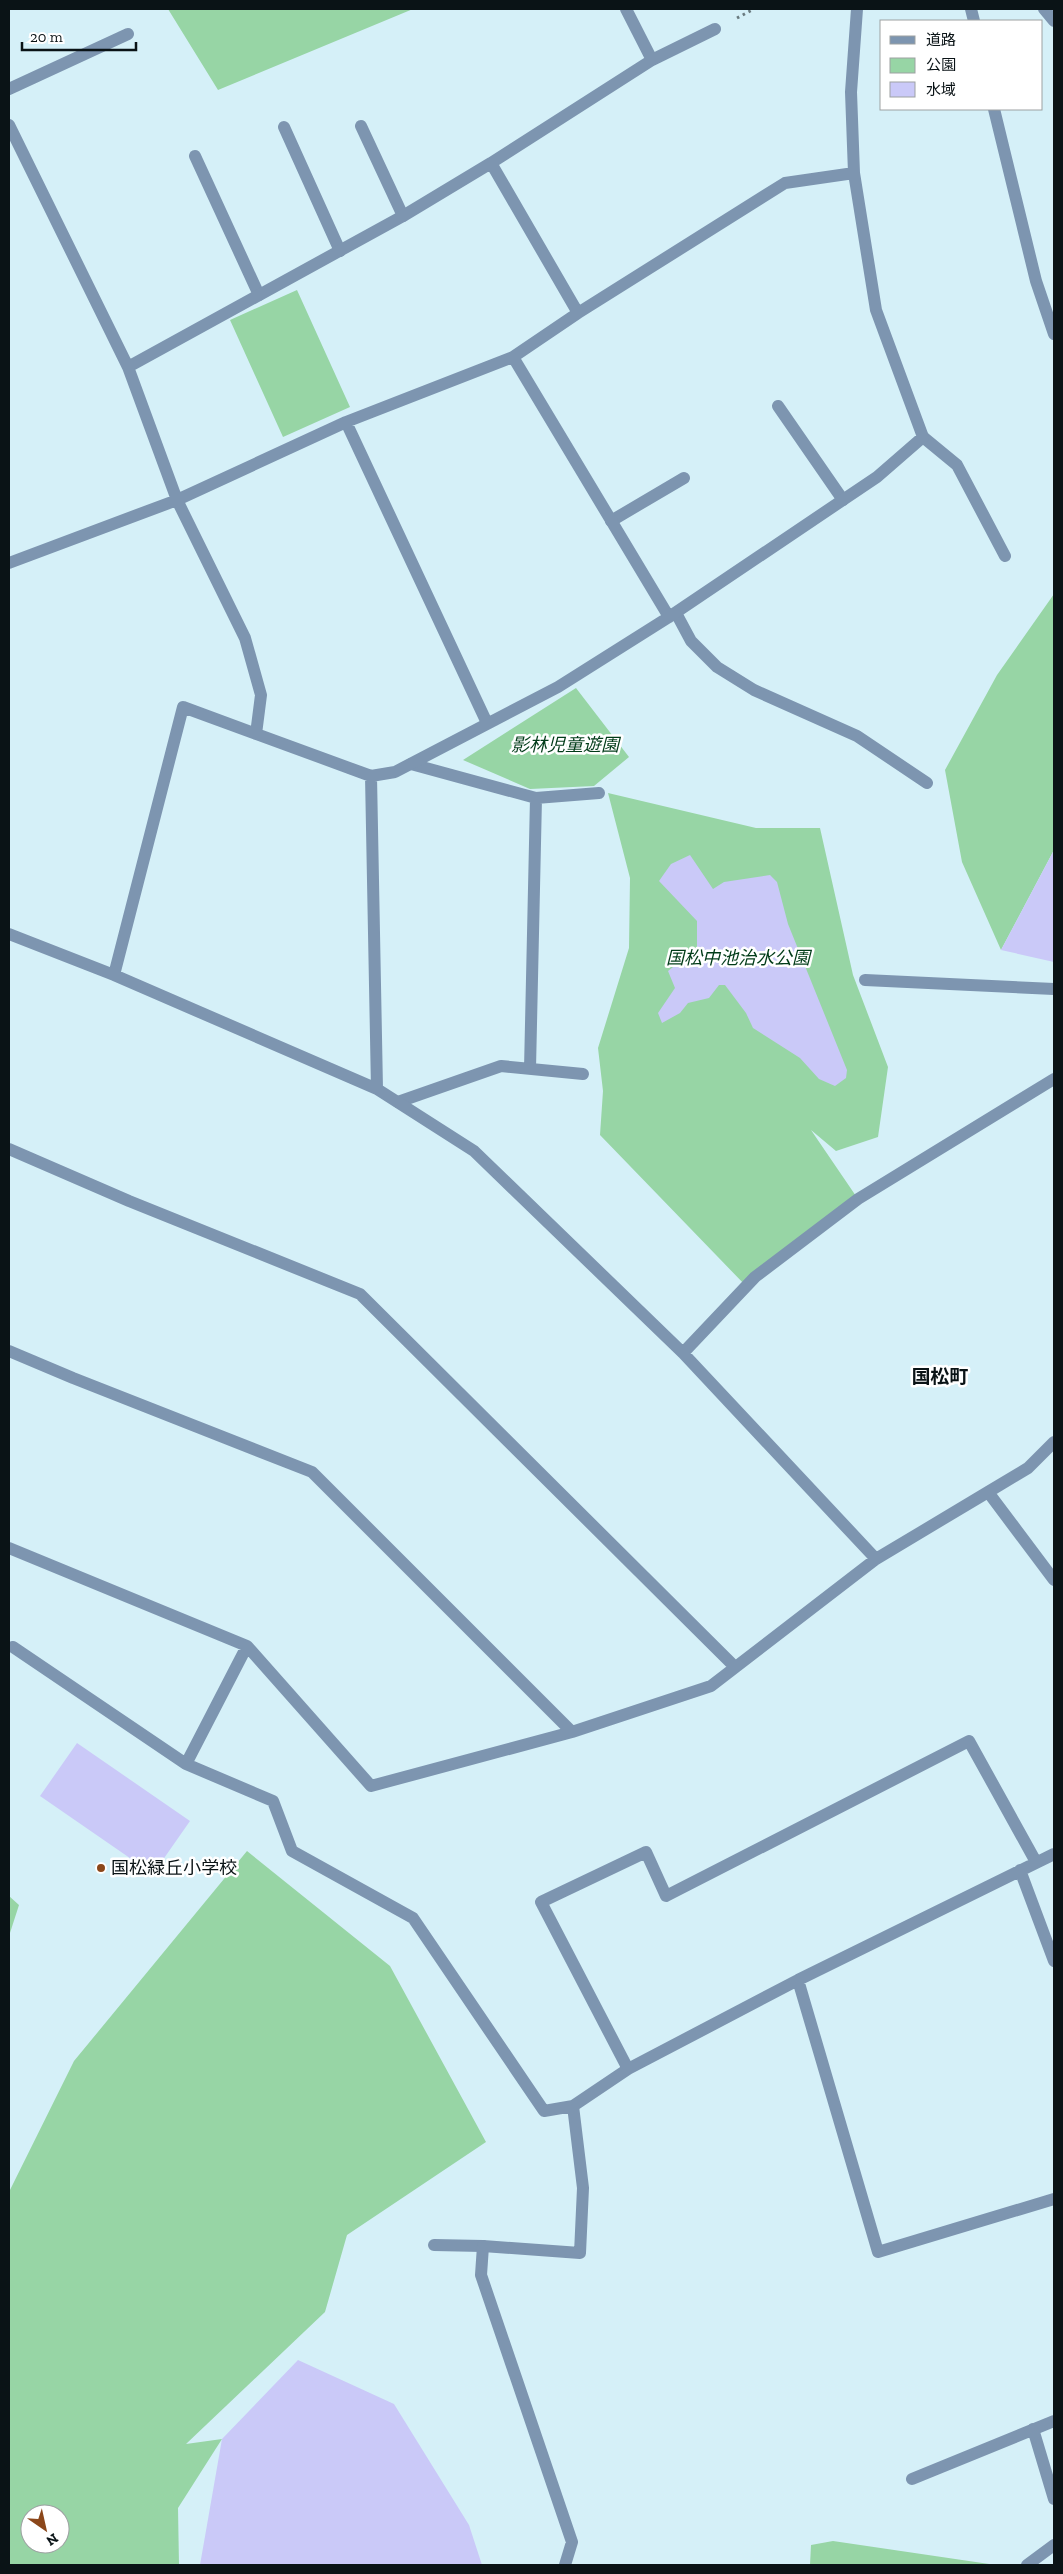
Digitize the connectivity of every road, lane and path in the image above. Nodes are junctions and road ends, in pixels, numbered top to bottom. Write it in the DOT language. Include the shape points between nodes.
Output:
graph roads {
  1 [pos="626,9"];
  2 [pos="856,9"];
  3 [pos="1044,9"];
  4 [pos="1054,21"];
  5 [pos="715,29"];
  6 [pos="128,34"];
  7 [pos="652,60"];
  8 [pos="9,89"];
  9 [pos="994,110"];
  10 [pos="9,125"];
  11 [pos="361,126"];
  12 [pos="284,127"];
  13 [pos="195,156"];
  14 [pos="491,163"];
  15 [pos="854,172"];
  16 [pos="403,216"];
  17 [pos="340,251"];
  18 [pos="259,295"];
  19 [pos="578,313"];
  20 [pos="1054,334"];
  21 [pos="513,357"];
  22 [pos="128,367"];
  23 [pos="778,406"];
  24 [pos="346,422"];
  25 [pos="923,437"];
  26 [pos="684,478"];
  27 [pos="177,500"];
  28 [pos="843,500"];
  29 [pos="611,521"];
  30 [pos="1004,556"];
  31 [pos="9,563"];
  32 [pos="673,615"];
  33 [pos="487,723"];
  34 [pos="256,734"];
  35 [pos="411,764"];
  36 [pos="371,776"];
  37 [pos="927,783"];
  38 [pos="599,793"];
  39 [pos="536,798"];
  40 [pos="9,934"];
  41 [pos="114,975"];
  42 [pos="865,980"];
  43 [pos="1054,989"];
  44 [pos="530,1069"];
  45 [pos="583,1074"];
  46 [pos="1054,1079"];
  47 [pos="377,1089"];
  48 [pos="398,1102"];
  49 [pos="9,1149"];
  50 [pos="9,1351"];
  51 [pos="683,1352"];
  52 [pos="1054,1442"];
  53 [pos="988,1492"];
  54 [pos="9,1548"];
  55 [pos="876,1559"];
  56 [pos="1054,1580"];
  57 [pos="247,1646"];
  58 [pos="13,1647"];
  59 [pos="734,1666"];
  60 [pos="572,1732"];
  61 [pos="186,1764"];
  62 [pos="1054,1854"];
  63 [pos="1036,1862"];
  64 [pos="1020,1870"];
  65 [pos="1054,1961"];
  66 [pos="798,1980"];
  67 [pos="628,2070"];
  68 [pos="573,2106"];
  69 [pos="1054,2199"];
  70 [pos="434,2245"];
  71 [pos="483,2246"];
  72 [pos="1054,2420"];
  73 [pos="1033,2429"];
  74 [pos="912,2479"];
  75 [pos="1054,2499"];
  76 [pos="1054,2545"];
  77 [pos="564,2565"];
  78 [pos="1027,2565"];
  1 -- 7 [label="street"];
  2 -- 15 [label="street" via="851,92"];
  3 -- 4 [label="street"];
  5 -- 7 [label="street"];
  6 -- 8 [label="street"];
  7 -- 14 [label="street"];
  9 -- 20 [label="street" via="1036,281"];
  10 -- 22 [label="street"];
  11 -- 16 [label="street"];
  12 -- 17 [label="street"];
  13 -- 18 [label="street"];
  14 -- 16 [label="street"];
  14 -- 19 [label="street"];
  15 -- 19 [label="street" via="785,183"];
  15 -- 25 [label="street" via="876,310"];
  16 -- 17 [label="street"];
  17 -- 18 [label="street"];
  18 -- 22 [label="street"];
  19 -- 21 [label="street"];
  21 -- 24 [label="street"];
  21 -- 29 [label="street"];
  22 -- 27 [label="street"];
  23 -- 28 [label="street"];
  24 -- 27 [label="street"];
  24 -- 33 [label="street"];
  25 -- 28 [label="street" via="877,477"];
  25 -- 30 [label="street" via="957,464"];
  26 -- 29 [label="street"];
  27 -- 31 [label="street"];
  27 -- 34 [label="street" via="245,638 261,695"];
  28 -- 32 [label="street"];
  29 -- 32 [label="street"];
  32 -- 33 [label="street" via="558,687"];
  32 -- 37 [label="street" via="691,641 717,667 754,690 857,736"];
  33 -- 35 [label="street"];
  34 -- 36 [label="street"];
  34 -- 41 [label="street" via="182,707"];
  35 -- 36 [label="street" via="395,772"];
  35 -- 39 [label="street"];
  36 -- 47 [label="street"];
  38 -- 39 [label="street"];
  39 -- 44 [label="street"];
  40 -- 41 [label="street"];
  41 -- 47 [label="street"];
  42 -- 43 [label="street"];
  44 -- 45 [label="street"];
  44 -- 48 [label="street" via="501,1066"];
  46 -- 51 [label="street" via="858,1199 755,1277"];
  47 -- 48 [label="street"];
  48 -- 51 [label="street" via="474,1151"];
  49 -- 59 [label="street" via="360,1294"];
  50 -- 60 [label="street" via="312,1472"];
  51 -- 55 [label="street"];
  52 -- 53 [label="street" via="1028,1468"];
  53 -- 55 [label="street"];
  53 -- 56 [label="street"];
  54 -- 57 [label="street"];
  55 -- 59 [label="street"];
  57 -- 60 [label="street" via="372,1786"];
  57 -- 61 [label="street"];
  58 -- 61 [label="street"];
  59 -- 60 [label="street" via="711,1686"];
  61 -- 68 [label="street" via="273,1801 292,1851 413,1918 544,2111"];
  62 -- 63 [label="street"];
  63 -- 64 [label="street"];
  63 -- 67 [label="street" via="969,1741 666,1896 646,1852 541,1902"];
  64 -- 65 [label="street"];
  64 -- 66 [label="street"];
  66 -- 67 [label="street"];
  66 -- 69 [label="street" via="878,2252"];
  67 -- 68 [label="street"];
  68 -- 71 [label="street" via="583,2188 580,2253"];
  70 -- 71 [label="street"];
  71 -- 77 [label="street" via="481,2275 572,2542"];
  72 -- 73 [label="street"];
  73 -- 74 [label="street"];
  73 -- 75 [label="street"];
  76 -- 78 [label="street"];
}
